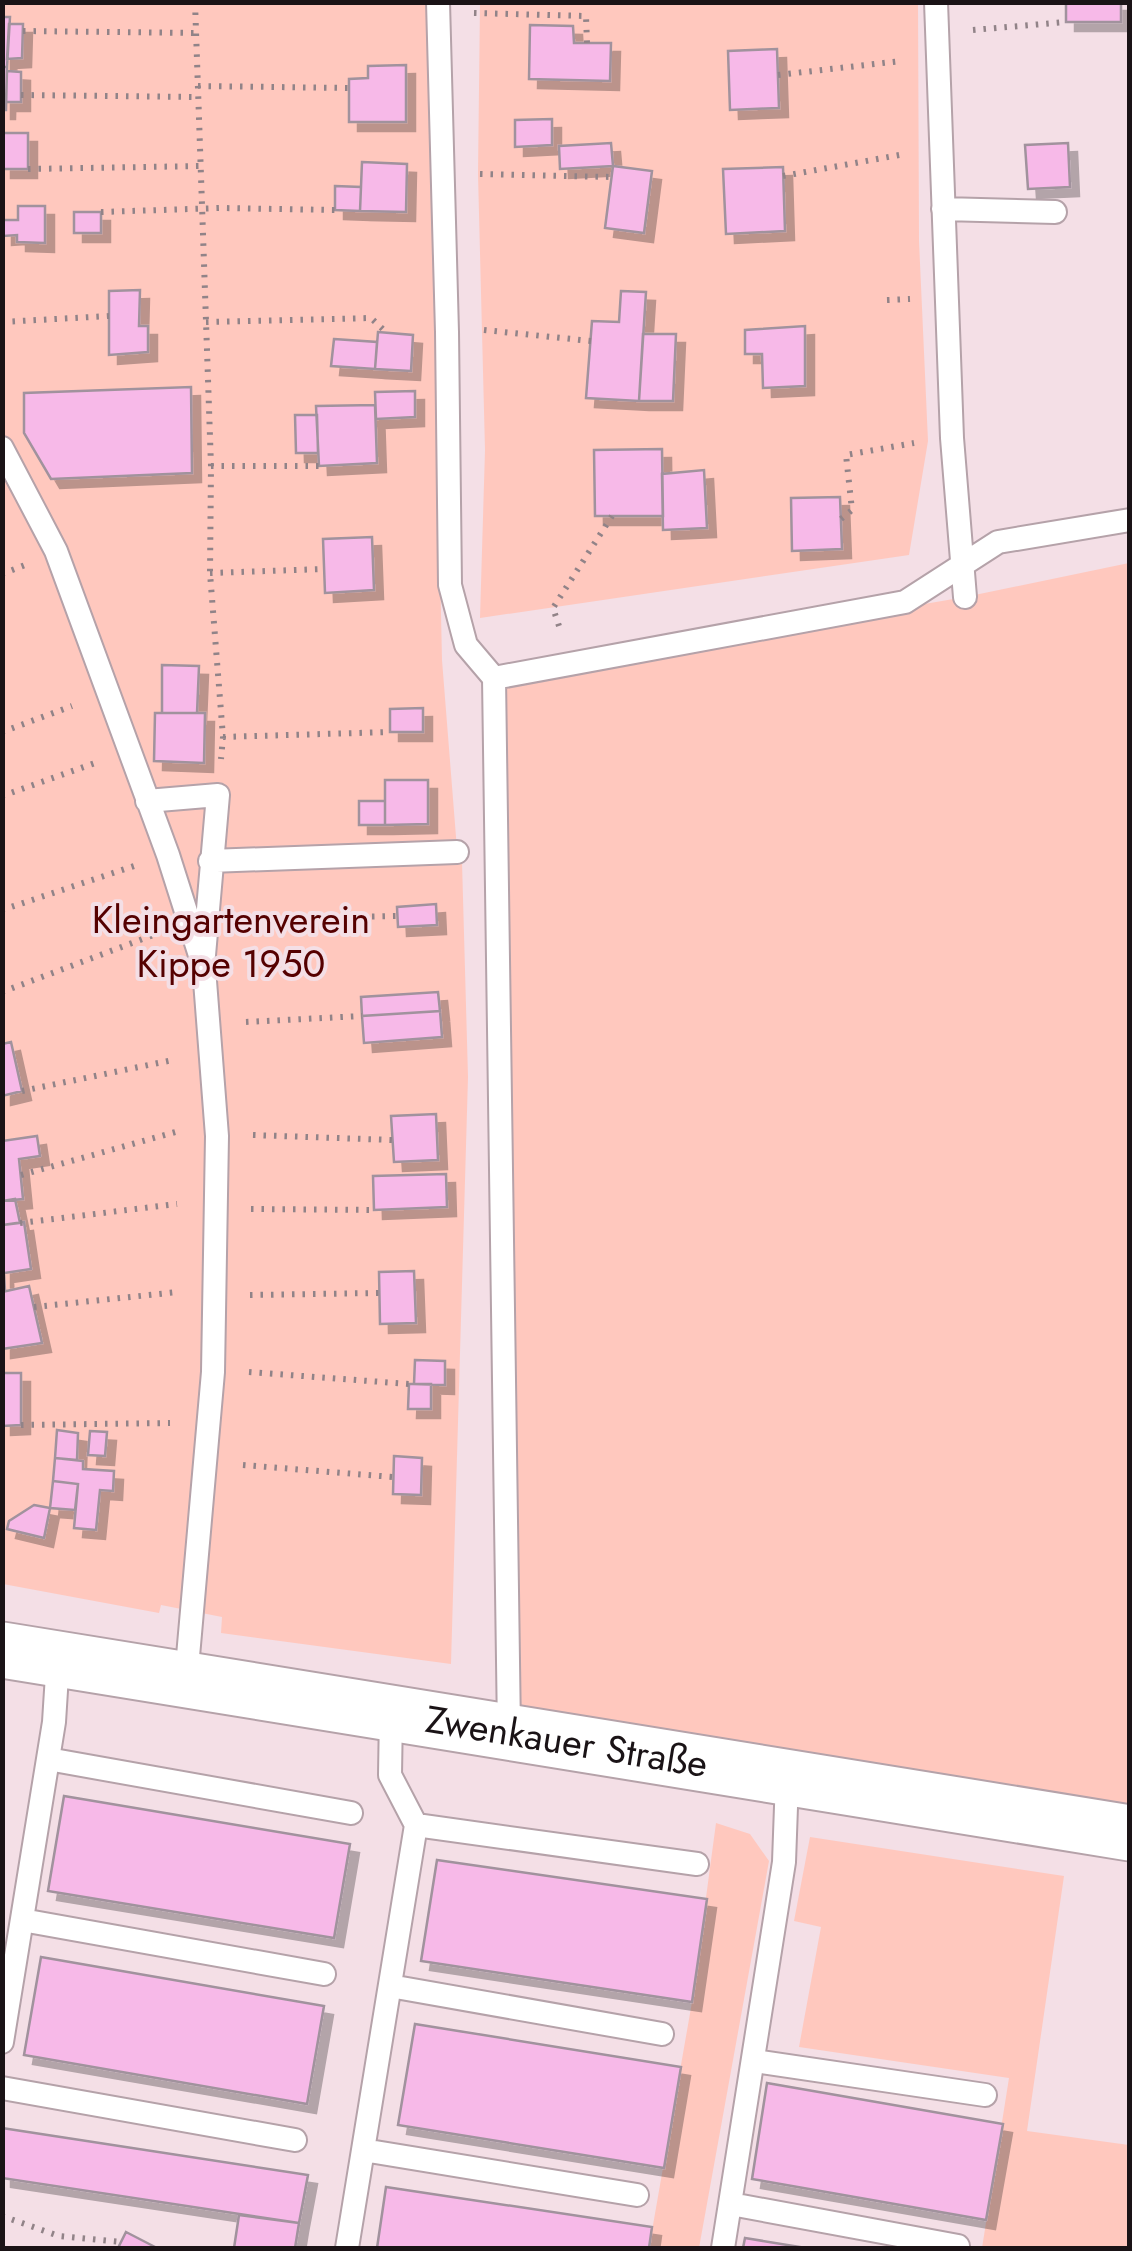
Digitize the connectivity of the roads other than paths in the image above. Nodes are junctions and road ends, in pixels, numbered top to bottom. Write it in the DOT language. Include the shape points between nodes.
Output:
graph roads {
  1 [pos="936,2"];
  2 [pos="438,9"];
  3 [pos="942,208"];
  4 [pos="1054,212"];
  5 [pos="2,448"];
  6 [pos="1130,520"];
  7 [pos="964,565"];
  8 [pos="965,597"];
  9 [pos="494,678"];
  10 [pos="147,801"];
  11 [pos="457,852"];
  12 [pos="210,861"];
  13 [pos="197,923"];
  14 [pos="2,1650"];
  15 [pos="58,1660"];
  16 [pos="186,1678"];
  17 [pos="391,1712"];
  18 [pos="509,1731"];
  19 [pos="48,1758"];
  20 [pos="787,1779"];
  21 [pos="351,1813"];
  22 [pos="416,1824"];
  23 [pos="1130,1833"];
  24 [pos="697,1864"];
  25 [pos="22,1920"];
  26 [pos="324,1974"];
  27 [pos="390,1986"];
  28 [pos="662,2034"];
  29 [pos="2,2042"];
  30 [pos="755,2061"];
  31 [pos="2,2088"];
  32 [pos="985,2095"];
  33 [pos="296,2140"];
  34 [pos="363,2150"];
  35 [pos="637,2195"];
  36 [pos="731,2204"];
  37 [pos="958,2246"];
  38 [pos="347,2248"];
  39 [pos="723,2248"];
  1 -- 3 [label="lane"];
  2 -- 9 [label="lane" via="450,585 466,644"];
  3 -- 4 [label="lane"];
  3 -- 7 [label="lane"];
  5 -- 10 [label="lane" via="56,551"];
  6 -- 7 [label="lane" via="998,542"];
  7 -- 8 [label="lane"];
  7 -- 9 [label="lane" via="905,602"];
  9 -- 18 [label="lane"];
  10 -- 12 [label="lane" via="218,795"];
  10 -- 13 [label="lane"];
  11 -- 12 [label="lane"];
  12 -- 13 [label="lane"];
  13 -- 16 [label="lane" via="210,1024 215,1205 210,1424"];
  14 -- 15 [label="main road, Zwenkauer Straße"];
  15 -- 16 [label="main road, Zwenkauer Straße"];
  15 -- 19 [label="lane"];
  16 -- 17 [label="main road, Zwenkauer Straße"];
  17 -- 18 [label="main road, Zwenkauer Straße"];
  17 -- 22 [label="lane" via="390,1776"];
  18 -- 20 [label="main road, Zwenkauer Straße"];
  19 -- 21 [label="lane"];
  19 -- 25 [label="lane"];
  20 -- 23 [label="main road, Zwenkauer Straße"];
  20 -- 30 [label="lane" via="784,1862"];
  22 -- 24 [label="lane"];
  22 -- 27 [label="lane"];
  25 -- 26 [label="lane"];
  25 -- 29 [label="lane"];
  27 -- 28 [label="lane"];
  27 -- 34 [label="lane"];
  30 -- 32 [label="lane"];
  30 -- 36 [label="lane"];
  31 -- 33 [label="lane"];
  34 -- 35 [label="lane"];
  34 -- 38 [label="lane"];
  36 -- 37 [label="lane"];
  36 -- 39 [label="lane"];
}
